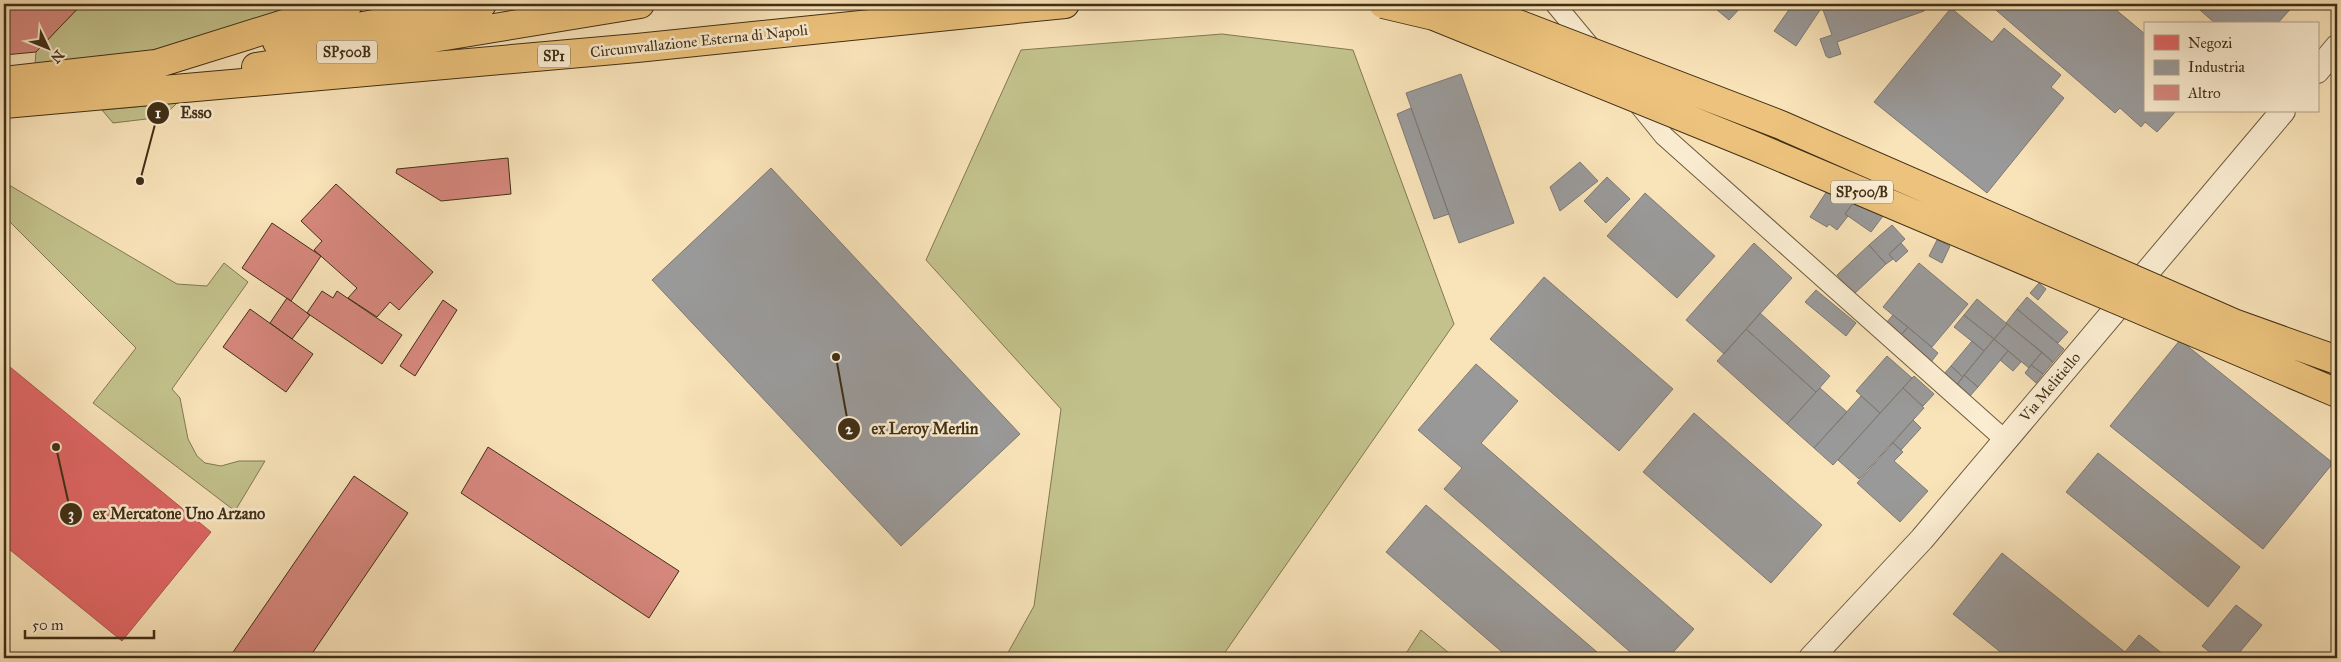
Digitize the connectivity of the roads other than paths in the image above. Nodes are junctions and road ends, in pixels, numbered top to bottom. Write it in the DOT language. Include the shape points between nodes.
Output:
graph roads {
  1 [pos="348,4"];
  2 [pos="482,4"];
  3 [pos="1065,4"];
  4 [pos="1383,4"];
  5 [pos="1466,4"];
  6 [pos="1555,4"];
  7 [pos="627,5"];
  8 [pos="2337,47"];
  9 [pos="156,64"];
  10 [pos="2318,70"];
  11 [pos="4,81"];
  12 [pos="79,97"];
  13 [pos="4,104"];
  14 [pos="2282,112"];
  15 [pos="2337,360"];
  16 [pos="2337,393"];
  17 [pos="2006,440"];
  18 [pos="1811,658"];
  1 -- 9 [label="highway"];
  2 -- 9 [label="highway, SP500B"];
  3 -- 12 [label="highway, Circumvallazione Esterna di Napoli / SP1" via="320,78"];
  4 -- 16 [label="highway, SP500/B, bridge" via="1434,16 1745,142"];
  5 -- 15 [label="highway, SP500/B, bridge" via="1781,125 2236,324"];
  6 -- 17 [label="street" via="1664,136"];
  7 -- 12 [label="highway, SP500B"];
  8 -- 10 [label="street"];
  9 -- 11 [label="highway"];
  12 -- 13 [label="highway, Circumvallazione Esterna di Napoli / SP1"];
  14 -- 17 [label="street, Via Melitiello"];
  17 -- 18 [label="street, Via Melitiello" via="1922,539"];
}
